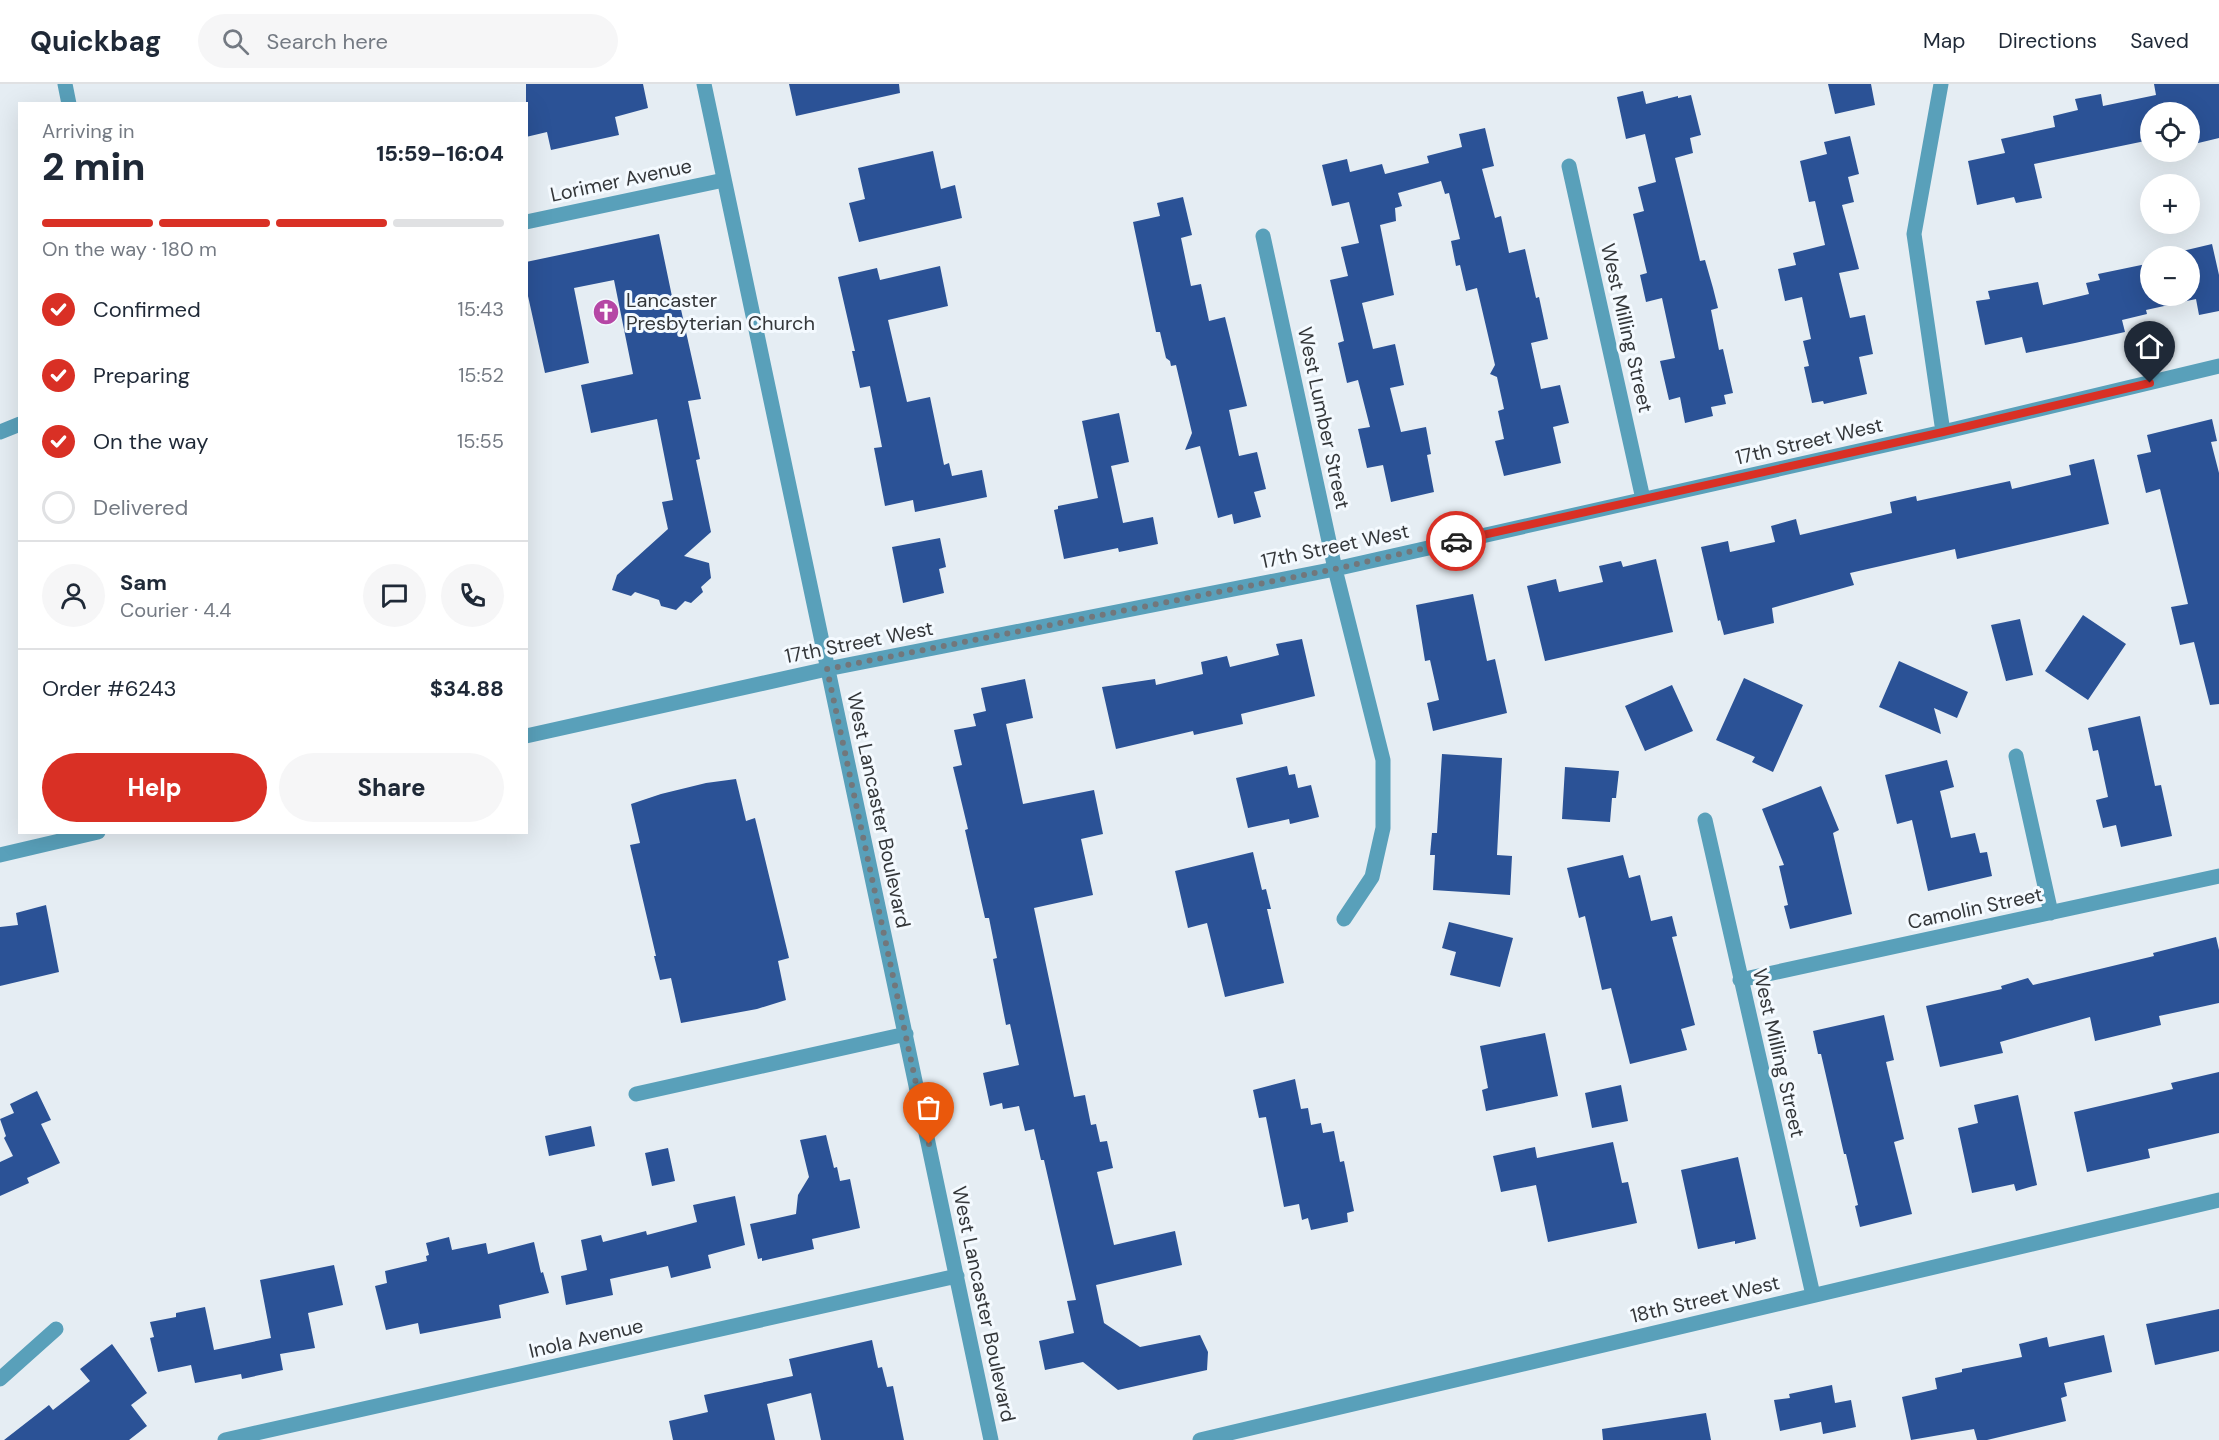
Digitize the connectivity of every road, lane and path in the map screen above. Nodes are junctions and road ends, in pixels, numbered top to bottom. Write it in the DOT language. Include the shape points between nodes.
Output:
graph roads {
  1 [pos="65,84"];
  2 [pos="704,84"];
  3 [pos="1941,84"];
  4 [pos="69,102"];
  5 [pos="1569,166"];
  6 [pos="724,180"];
  7 [pos="528,222"];
  8 [pos="1263,236"];
  9 [pos="2219,366"];
  10 [pos="18,425"];
  11 [pos="0,432"];
  12 [pos="1943,432"];
  13 [pos="1643,499"];
  14 [pos="1335,569"];
  15 [pos="827,669"];
  16 [pos="528,736"];
  17 [pos="2016,756"];
  18 [pos="1705,820"];
  19 [pos="89,834"];
  20 [pos="0,855"];
  21 [pos="2219,876"];
  22 [pos="2051,913"];
  23 [pos="1344,919"];
  24 [pos="1740,980"];
  25 [pos="906,1034"];
  26 [pos="636,1095"];
  27 [pos="2219,1200"];
  28 [pos="957,1276"];
  29 [pos="1813,1295"];
  30 [pos="56,1329"];
  31 [pos="0,1379"];
  32 [pos="225,1440"];
  33 [pos="991,1440"];
  34 [pos="1200,1440"];
  1 -- 4 [label="street"];
  2 -- 6 [label="street, West Lancaster Boulevard"];
  3 -- 12 [label="street" via="1914,234"];
  5 -- 13 [label="street, West Milling Street"];
  6 -- 7 [label="street, Lorimer Avenue"];
  6 -- 15 [label="street, West Lancaster Boulevard"];
  8 -- 14 [label="street, West Lumber Street"];
  9 -- 12 [label="street, 17th Street West"];
  10 -- 11 [label="street"];
  12 -- 13 [label="street, 17th Street West"];
  13 -- 14 [label="street, 17th Street West"];
  14 -- 15 [label="street, 17th Street West"];
  14 -- 23 [label="street, West Lumber Street" via="1383,760 1383,828 1372,877"];
  15 -- 16 [label="street, 17th Street West"];
  15 -- 25 [label="street, West Lancaster Boulevard"];
  17 -- 22 [label="street"];
  18 -- 24 [label="street, West Milling Street"];
  19 -- 20 [label="street"];
  21 -- 22 [label="street, Camolin Street"];
  22 -- 24 [label="street, Camolin Street"];
  24 -- 29 [label="street, West Milling Street"];
  25 -- 26 [label="street"];
  25 -- 28 [label="street, West Lancaster Boulevard"];
  27 -- 29 [label="street, 18th Street West"];
  28 -- 32 [label="street, Inola Avenue"];
  28 -- 33 [label="street, West Lancaster Boulevard"];
  29 -- 34 [label="street, 18th Street West"];
  30 -- 31 [label="street"];
}
